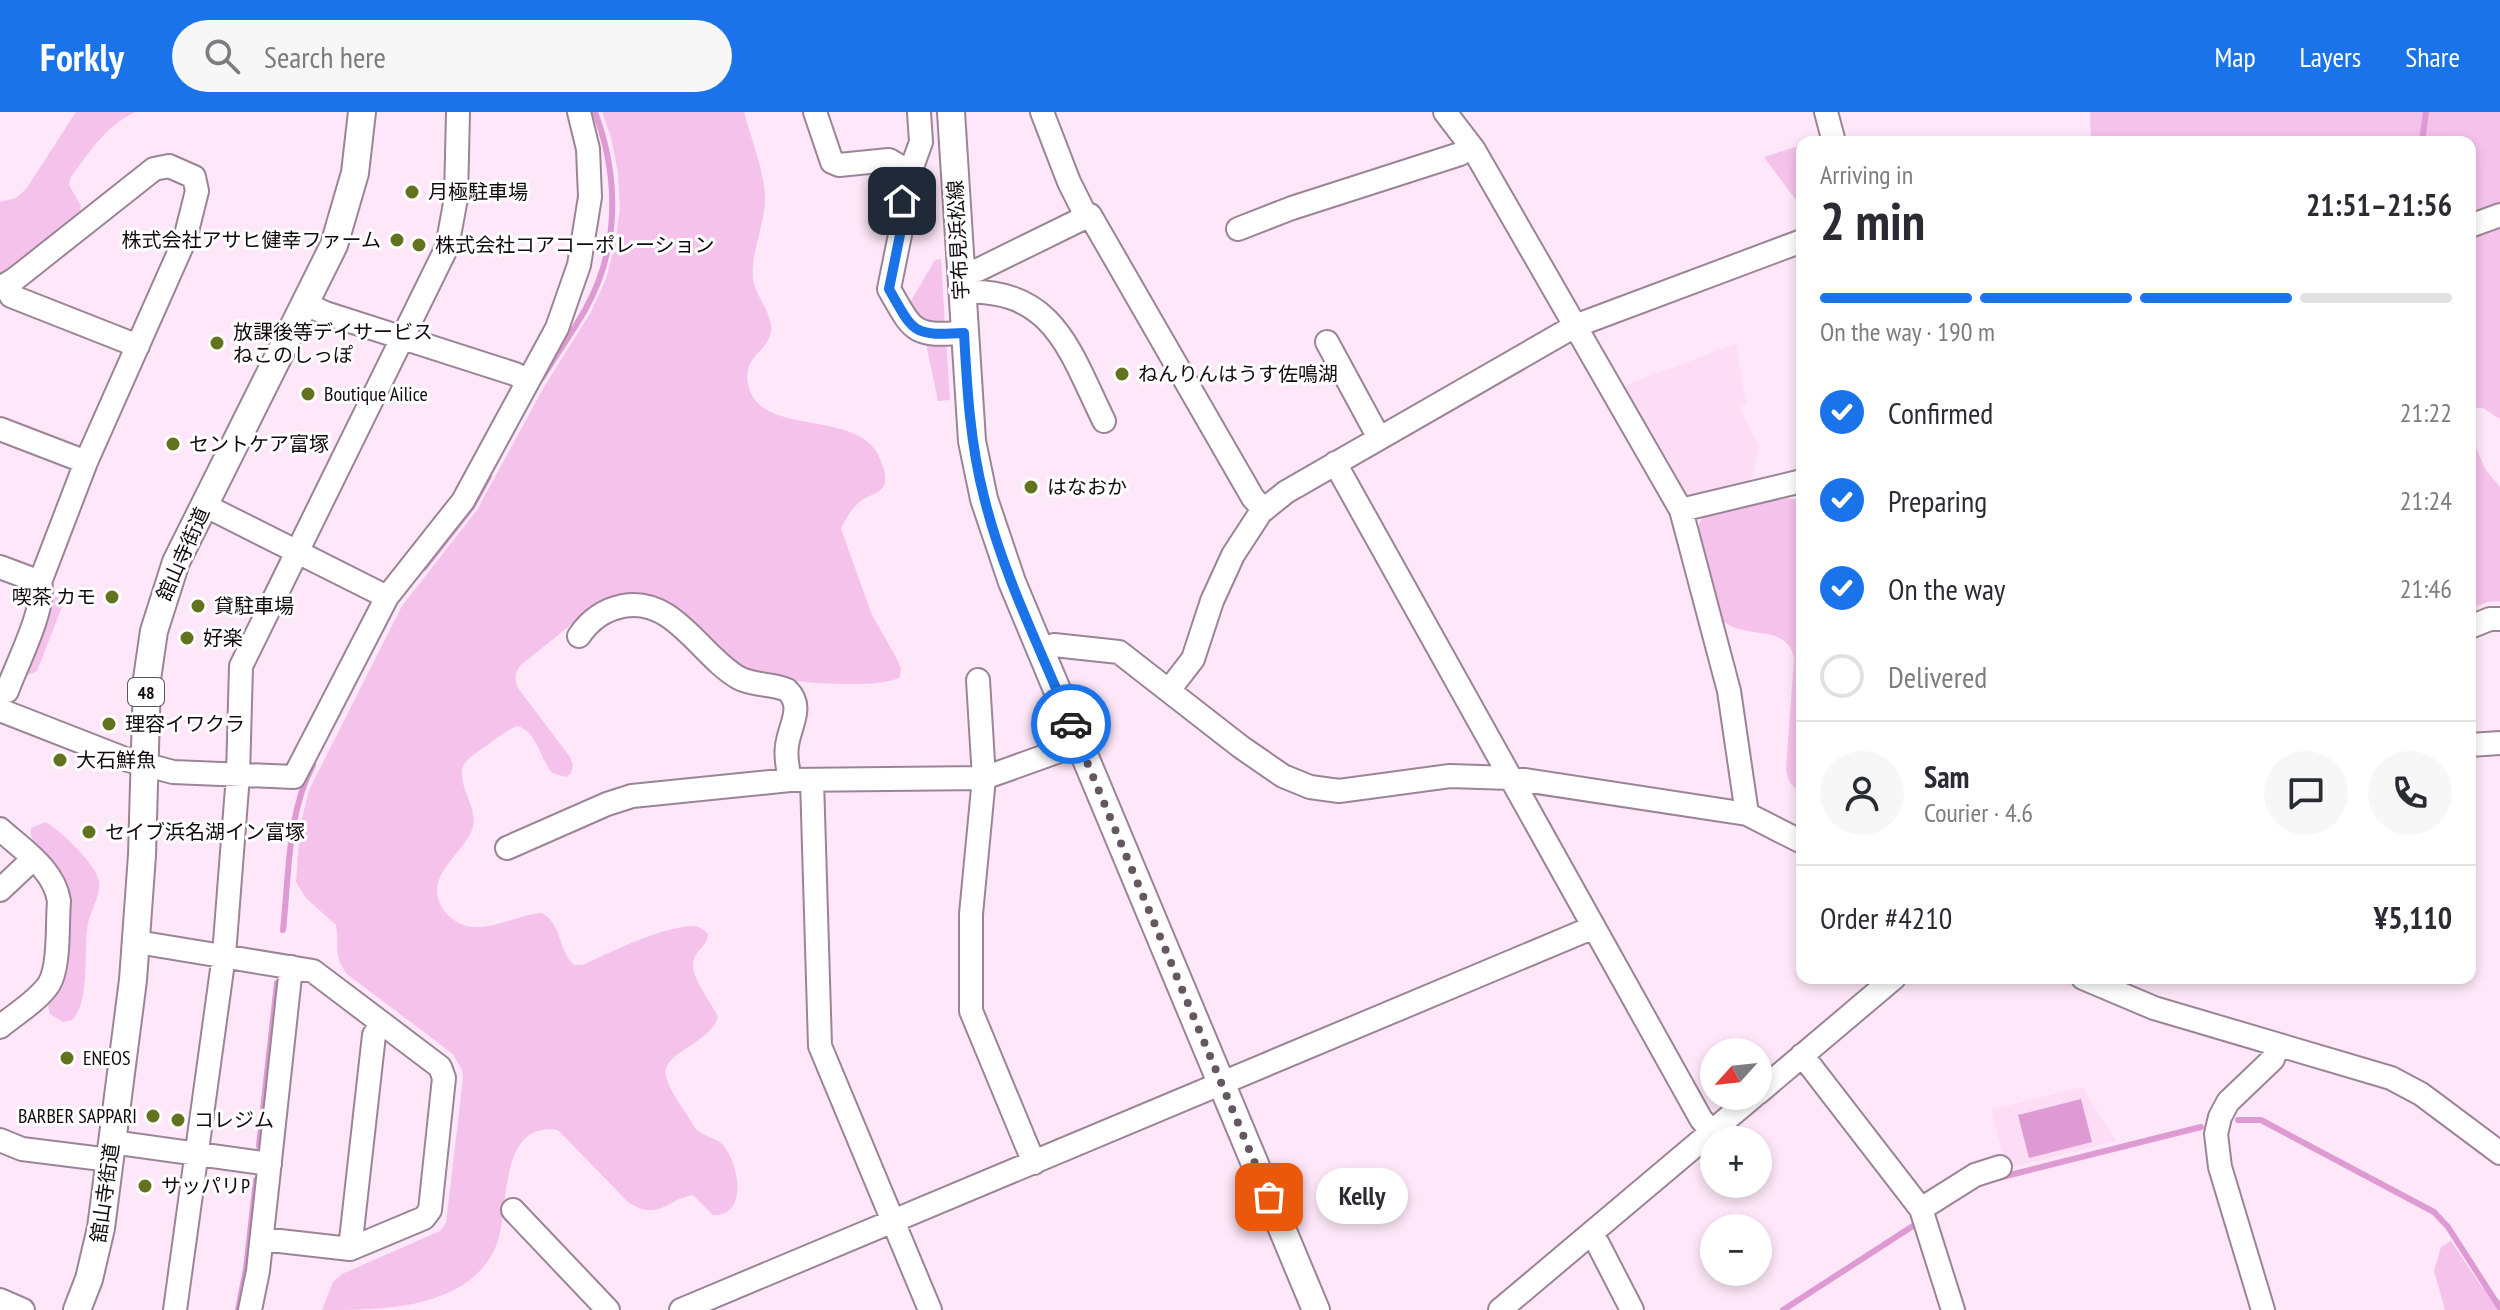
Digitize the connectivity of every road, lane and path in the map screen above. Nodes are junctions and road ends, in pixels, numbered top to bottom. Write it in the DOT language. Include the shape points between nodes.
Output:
graph roads {
  1 [pos="362,112"];
  2 [pos="458,112"];
  3 [pos="579,112"];
  4 [pos="815,112"];
  5 [pos="919,112"];
  6 [pos="951,112"];
  7 [pos="1042,112"];
  8 [pos="1445,112"];
  9 [pos="1826,112"];
  10 [pos="1832,136"];
  11 [pos="1471,146"];
  12 [pos="901,178"];
  13 [pos="2500,215"];
  14 [pos="1086,216"];
  15 [pos="2476,224"];
  16 [pos="1238,229"];
  17 [pos="1796,243"];
  18 [pos="961,282"];
  19 [pos="3,286"];
  20 [pos="306,304"];
  21 [pos="1575,326"];
  22 [pos="964,333"];
  23 [pos="404,338"];
  24 [pos="1327,342"];
  25 [pos="138,346"];
  26 [pos="527,381"];
  27 [pos="1104,421"];
  28 [pos="0,429"];
  29 [pos="1379,438"];
  30 [pos="86,462"];
  31 [pos="1335,463"];
  32 [pos="1796,482"];
  33 [pos="204,505"];
  34 [pos="1264,510"];
  35 [pos="1681,510"];
  36 [pos="298,552"];
  37 [pos="0,567"];
  38 [pos="40,582"];
  39 [pos="387,597"];
  40 [pos="2500,619"];
  41 [pos="2476,625"];
  42 [pos="579,636"];
  43 [pos="1041,650"];
  44 [pos="978,680"];
  45 [pos="1169,690"];
  46 [pos="3,700"];
  47 [pos="2500,743"];
  48 [pos="1079,744"];
  49 [pos="2476,745"];
  50 [pos="145,764"];
  51 [pos="238,775"];
  52 [pos="984,778"];
  53 [pos="1511,778"];
  54 [pos="801,780"];
  55 [pos="1747,814"];
  56 [pos="0,829"];
  57 [pos="1796,839"];
  58 [pos="507,848"];
  59 [pos="33,859"];
  60 [pos="0,890"];
  61 [pos="1594,927"];
  62 [pos="137,942"];
  63 [pos="224,955"];
  64 [pos="291,967"];
  65 [pos="1887,984"];
  66 [pos="2096,984"];
  67 [pos="382,1023"];
  68 [pos="0,1027"];
  69 [pos="2278,1045"];
  70 [pos="1802,1055"];
  71 [pos="1772,1080"];
  72 [pos="1222,1085"];
  73 [pos="1737,1110"];
  74 [pos="1707,1126"];
  75 [pos="1719,1126"];
  76 [pos="0,1140"];
  77 [pos="1700,1142"];
  78 [pos="111,1151"];
  79 [pos="2500,1153"];
  80 [pos="197,1154"];
  81 [pos="1034,1163"];
  82 [pos="270,1164"];
  83 [pos="2000,1167"];
  84 [pos="1921,1209"];
  85 [pos="513,1210"];
  86 [pos="893,1222"];
  87 [pos="1590,1235"];
  88 [pos="262,1239"];
  89 [pos="350,1249"];
  90 [pos="0,1300"];
  91 [pos="1523,1302"];
  92 [pos="83,1308"];
  93 [pos="23,1310"];
  94 [pos="175,1310"];
  95 [pos="250,1310"];
  96 [pos="608,1310"];
  97 [pos="681,1310"];
  98 [pos="930,1310"];
  99 [pos="1316,1310"];
  100 [pos="1500,1310"];
  101 [pos="1632,1310"];
  102 [pos="1953,1310"];
  103 [pos="2263,1310"];
  1 -- 20 [label="main road, 舘山寺街道 / 48" via="355,173 342,221"];
  2 -- 23 [label="street" via="453,223"];
  3 -- 26 [label="street" via="590,173 583,243 565,308"];
  4 -- 12 [label="street" via="832,162 889,160 899,166"];
  5 -- 12 [label="street" via="921,142 908,178"];
  6 -- 18 [label="main road, 宇布見浜松線"];
  7 -- 14 [label="street"];
  8 -- 11 [label="street"];
  9 -- 10 [label="street"];
  11 -- 16 [label="street"];
  11 -- 21 [label="street"];
  12 -- 22 [label="street" via="902,225 889,289 909,325 928,335"];
  13 -- 15 [label="street"];
  14 -- 18 [label="street"];
  14 -- 34 [label="street"];
  17 -- 21 [label="street"];
  18 -- 22 [label="main road, 宇布見浜松線"];
  18 -- 27 [label="street" via="1018,299 1051,322"];
  19 -- 25 [label="street" via="11,296"];
  19 -- 25 [label="street" via="154,169 169,166 188,173 197,191 190,226"];
  20 -- 23 [label="street"];
  20 -- 33 [label="main road, 舘山寺街道 / 48"];
  21 -- 29 [label="street"];
  21 -- 35 [label="street"];
  22 -- 43 [label="main road, 宇布見浜松線" via="969,412 984,499"];
  23 -- 26 [label="street"];
  23 -- 36 [label="street"];
  24 -- 29 [label="street"];
  25 -- 30 [label="street"];
  26 -- 39 [label="street" via="463,501"];
  28 -- 30 [label="street"];
  29 -- 31 [label="street"];
  30 -- 38 [label="street"];
  31 -- 34 [label="street"];
  31 -- 53 [label="street"];
  32 -- 35 [label="street"];
  33 -- 36 [label="street"];
  33 -- 50 [label="main road, 舘山寺街道 / 48" via="176,562 154,631"];
  34 -- 45 [label="street" via="1222,577 1193,659"];
  35 -- 55 [label="street" via="1724,666"];
  36 -- 39 [label="street"];
  36 -- 51 [label="street" via="241,666"];
  37 -- 38 [label="street"];
  38 -- 46 [label="street" via="40,605"];
  39 -- 51 [label="street" via="294,777"];
  40 -- 41 [label="street"];
  42 -- 54 [label="street" via="599,614 643,605 670,618 738,678 787,690 797,709 786,748"];
  43 -- 45 [label="street" via="1054,645 1119,652"];
  43 -- 48 [label="main road, 宇布見浜松線"];
  44 -- 52 [label="street"];
  45 -- 53 [label="street" via="1270,767 1310,787 1339,791 1450,776"];
  46 -- 50 [label="street"];
  47 -- 49 [label="street"];
  48 -- 52 [label="street"];
  48 -- 72 [label="main road, 宇布見浜松線"];
  50 -- 51 [label="street" via="173,772"];
  50 -- 62 [label="main road, 舘山寺街道 / 48"];
  51 -- 63 [label="street"];
  52 -- 54 [label="street"];
  52 -- 81 [label="street" via="971,914 971,1011"];
  53 -- 55 [label="street"];
  53 -- 61 [label="street"];
  54 -- 58 [label="street" via="632,796"];
  54 -- 86 [label="street" via="820,1046"];
  55 -- 57 [label="street"];
  56 -- 59 [label="street"];
  59 -- 60 [label="street"];
  59 -- 68 [label="street" via="57,889 54,969 43,991"];
  61 -- 72 [label="street"];
  61 -- 74 [label="street"];
  62 -- 63 [label="street"];
  62 -- 78 [label="main road, 舘山寺街道 / 48"];
  63 -- 64 [label="street"];
  63 -- 80 [label="street"];
  64 -- 67 [label="street" via="313,971"];
  64 -- 82 [label="street"];
  65 -- 70 [label="street"];
  66 -- 69 [label="street" via="2139,1003"];
  67 -- 89 [label="street" via="374,1035"];
  67 -- 89 [label="street" via="440,1067 444,1078 430,1210 424,1218"];
  69 -- 79 [label="street" via="2406,1085"];
  69 -- 103 [label="street" via="2273,1059 2228,1102 2216,1134 2220,1167"];
  70 -- 71 [label="street"];
  70 -- 84 [label="street"];
  72 -- 81 [label="street"];
  72 -- 99 [label="main road, 宇布見浜松線"];
  73 -- 75 [label="street"];
  76 -- 78 [label="street" via="22,1149"];
  77 -- 87 [label="street"];
  78 -- 80 [label="street"];
  78 -- 92 [label="main road, 舘山寺街道 / 48"];
  80 -- 82 [label="street"];
  80 -- 94 [label="street"];
  81 -- 86 [label="street"];
  82 -- 88 [label="street"];
  83 -- 84 [label="street" via="1975,1175"];
  84 -- 102 [label="street"];
  85 -- 96 [label="street"];
  86 -- 97 [label="street"];
  86 -- 98 [label="street"];
  87 -- 91 [label="street"];
  87 -- 101 [label="street"];
  88 -- 89 [label="street"];
  88 -- 95 [label="street"];
  90 -- 93 [label="street"];
  91 -- 100 [label="street"];
}
